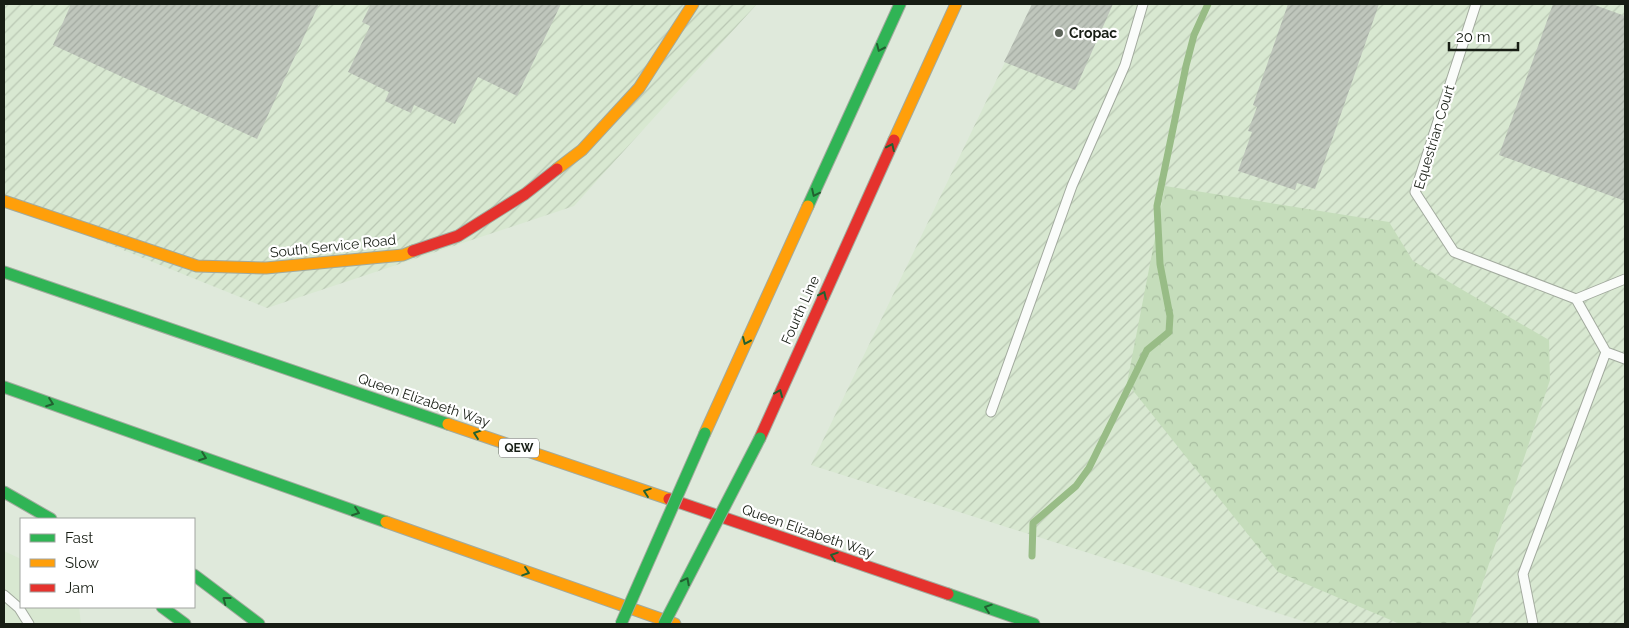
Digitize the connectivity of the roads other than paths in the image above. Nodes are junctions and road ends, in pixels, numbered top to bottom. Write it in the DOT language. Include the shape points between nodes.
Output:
graph roads {
  1 [pos="693,4"];
  2 [pos="900,4"];
  3 [pos="956,4"];
  4 [pos="1143,4"];
  5 [pos="1476,4"];
  6 [pos="4,201"];
  7 [pos="4,272"];
  8 [pos="1625,279"];
  9 [pos="1576,299"];
  10 [pos="1606,352"];
  11 [pos="1625,359"];
  12 [pos="4,387"];
  13 [pos="992,412"];
  14 [pos="4,492"];
  15 [pos="49,518"];
  16 [pos="195,576"];
  17 [pos="4,595"];
  18 [pos="163,608"];
  19 [pos="29,624"];
  20 [pos="184,624"];
  21 [pos="259,624"];
  22 [pos="621,624"];
  23 [pos="664,624"];
  24 [pos="675,624"];
  25 [pos="1034,624"];
  26 [pos="1533,624"];
  1 -- 6 [label="main road, South Service Road" via="639,88 582,150 525,194 458,236 404,255 266,268 197,266"];
  2 -- 22 [label="main road, one-way, bridge"];
  23 -- 3 [label="main road, Fourth Line, one-way, bridge" via="760,438"];
  4 -- 13 [label="lane" via="1125,65 1072,186"];
  5 -- 9 [label="lane, Equestrian Court" via="1415,192 1454,252"];
  25 -- 7 [label="main road, Queen Elizabeth Way / QEW, one-way"];
  8 -- 9 [label="lane"];
  9 -- 10 [label="lane"];
  10 -- 11 [label="lane"];
  10 -- 26 [label="lane" via="1523,574"];
  12 -- 24 [label="main road, one-way"];
  14 -- 15 [label="main road"];
  21 -- 16 [label="main road, one-way"];
  17 -- 19 [label="lane" via="19,608"];
  18 -- 20 [label="main road"];
}
